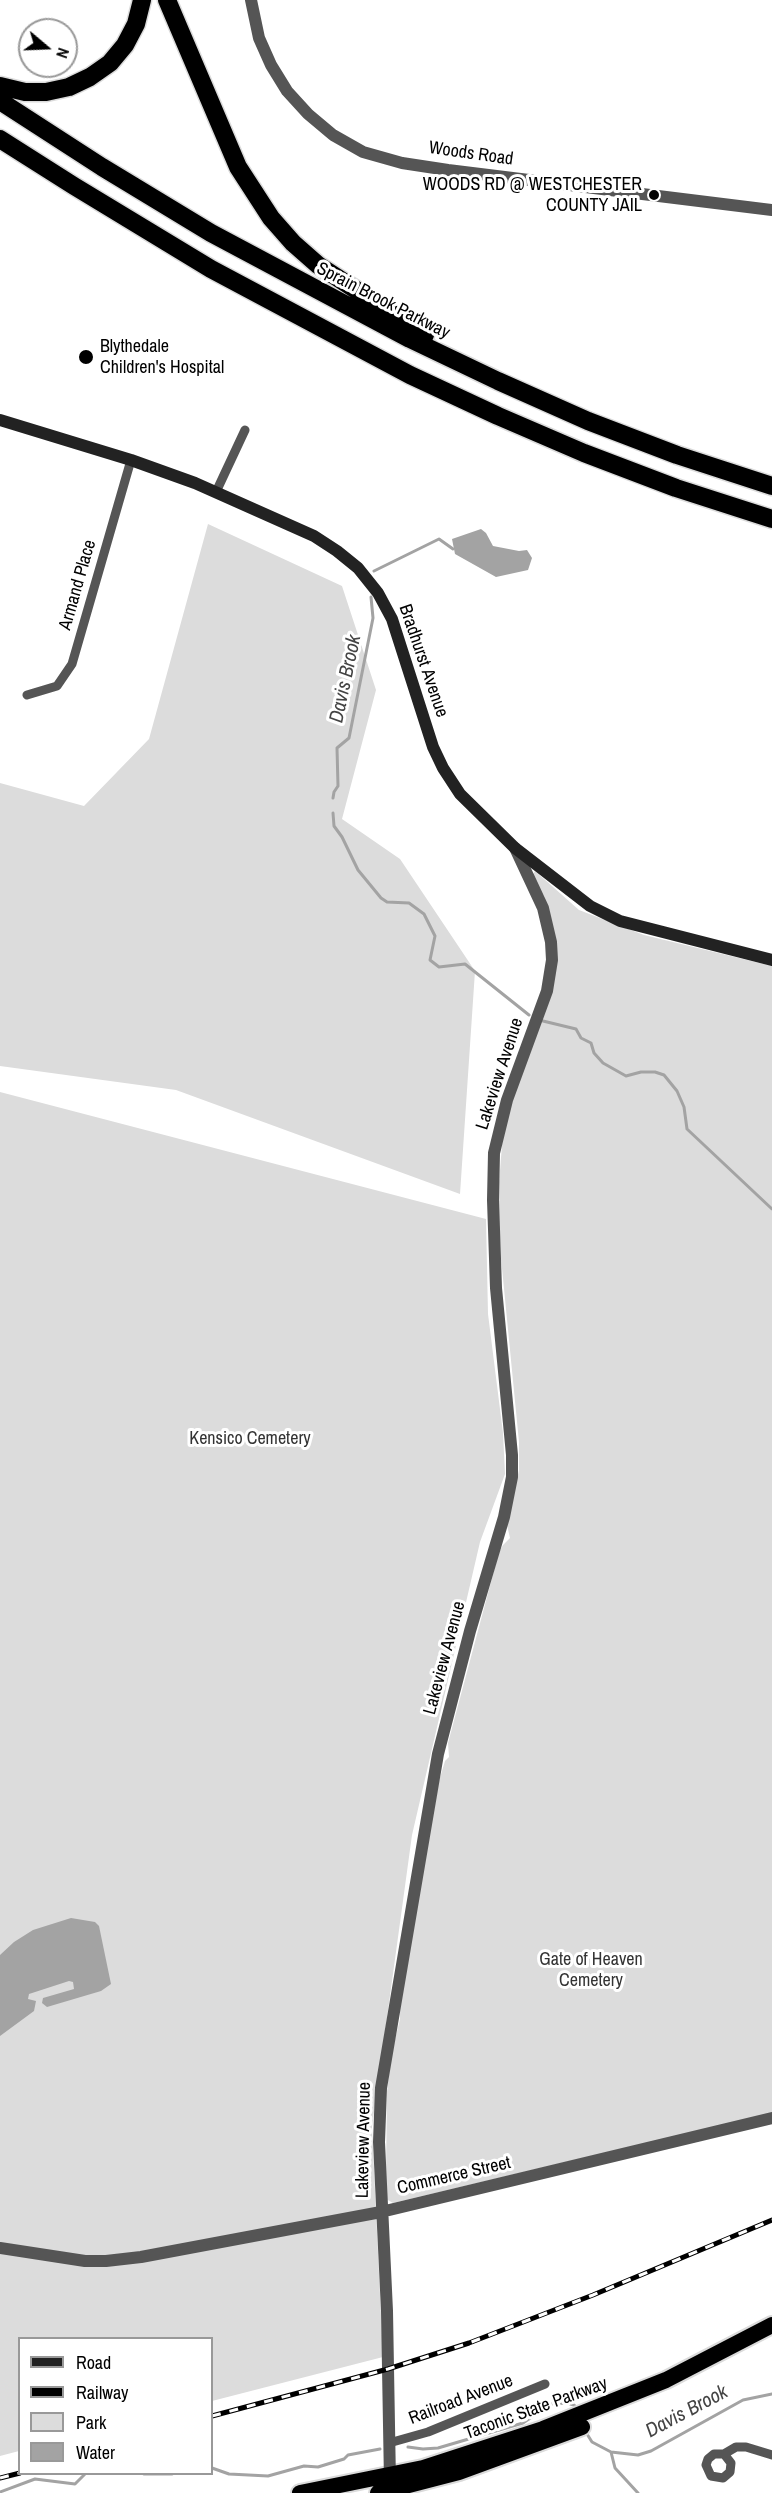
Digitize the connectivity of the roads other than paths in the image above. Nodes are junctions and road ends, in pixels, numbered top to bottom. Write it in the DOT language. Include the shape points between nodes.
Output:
graph roads {
  1 [pos="142,0"];
  2 [pos="167,0"];
  3 [pos="251,0"];
  4 [pos="0,86"];
  5 [pos="0,102"];
  6 [pos="0,139"];
  7 [pos="0,154"];
  8 [pos="772,210"];
  9 [pos="183,252"];
  10 [pos="498,381"];
  11 [pos="0,420"];
  12 [pos="245,430"];
  13 [pos="131,460"];
  14 [pos="772,486"];
  15 [pos="216,492"];
  16 [pos="772,519"];
  17 [pos="27,695"];
  18 [pos="515,848"];
  19 [pos="772,960"];
  20 [pos="772,2118"];
  21 [pos="381,2212"];
  22 [pos="0,2248"];
  23 [pos="772,2325"];
  24 [pos="772,2336"];
  25 [pos="545,2384"];
  26 [pos="389,2443"];
  27 [pos="724,2454"];
  28 [pos="772,2455"];
  29 [pos="387,2488"];
  30 [pos="300,2493"];
  1 -- 4 [label="highway" via="125,45 110,63 90,77 46,92"];
  2 -- 10 [label="highway" via="238,167 281,231 330,274"];
  3 -- 8 [label="street, Woods Road" via="259,38 287,91 333,135 363,152 448,170"];
  5 -- 10 [label="highway, Sprain Brook Parkway" via="240,249"];
  6 -- 9 [label="highway"];
  7 -- 9 [label="highway"];
  9 -- 16 [label="highway" via="345,341 507,420 635,473"];
  10 -- 14 [label="highway, Sprain Brook Parkway" via="646,444"];
  11 -- 13 [label="main road, Bradhurst Avenue"];
  12 -- 15 [label="street"];
  13 -- 15 [label="main road, Bradhurst Avenue"];
  13 -- 17 [label="street, Armand Place" via="72,664 57,686"];
  15 -- 18 [label="main road, Bradhurst Avenue" via="314,536 358,568 392,619 442,768 460,794"];
  18 -- 19 [label="main road, Bradhurst Avenue" via="590,906 620,921"];
  18 -- 21 [label="street, Lakeview Avenue" via="543,908 552,960 547,991 505,1106 494,1153 496,1288 512,1477 431,1785 381,2088"];
  20 -- 21 [label="street, Commerce Street"];
  21 -- 22 [label="street, Commerce Street" via="106,2261 64,2259"];
  21 -- 26 [label="street, Lakeview Avenue"];
  23 -- 29 [label="highway, Taconic State Parkway" via="695,2366 605,2406 471,2453"];
  24 -- 29 [label="highway, Taconic State Parkway" via="674,2387 583,2427 480,2465"];
  25 -- 26 [label="street, Railroad Avenue" via="428,2432"];
  26 -- 29 [label="street, Lakeview Avenue"];
  27 -- 28 [label="street" via="736,2447 746,2447"];
  29 -- 30 [label="highway, Taconic State Parkway"];
}
